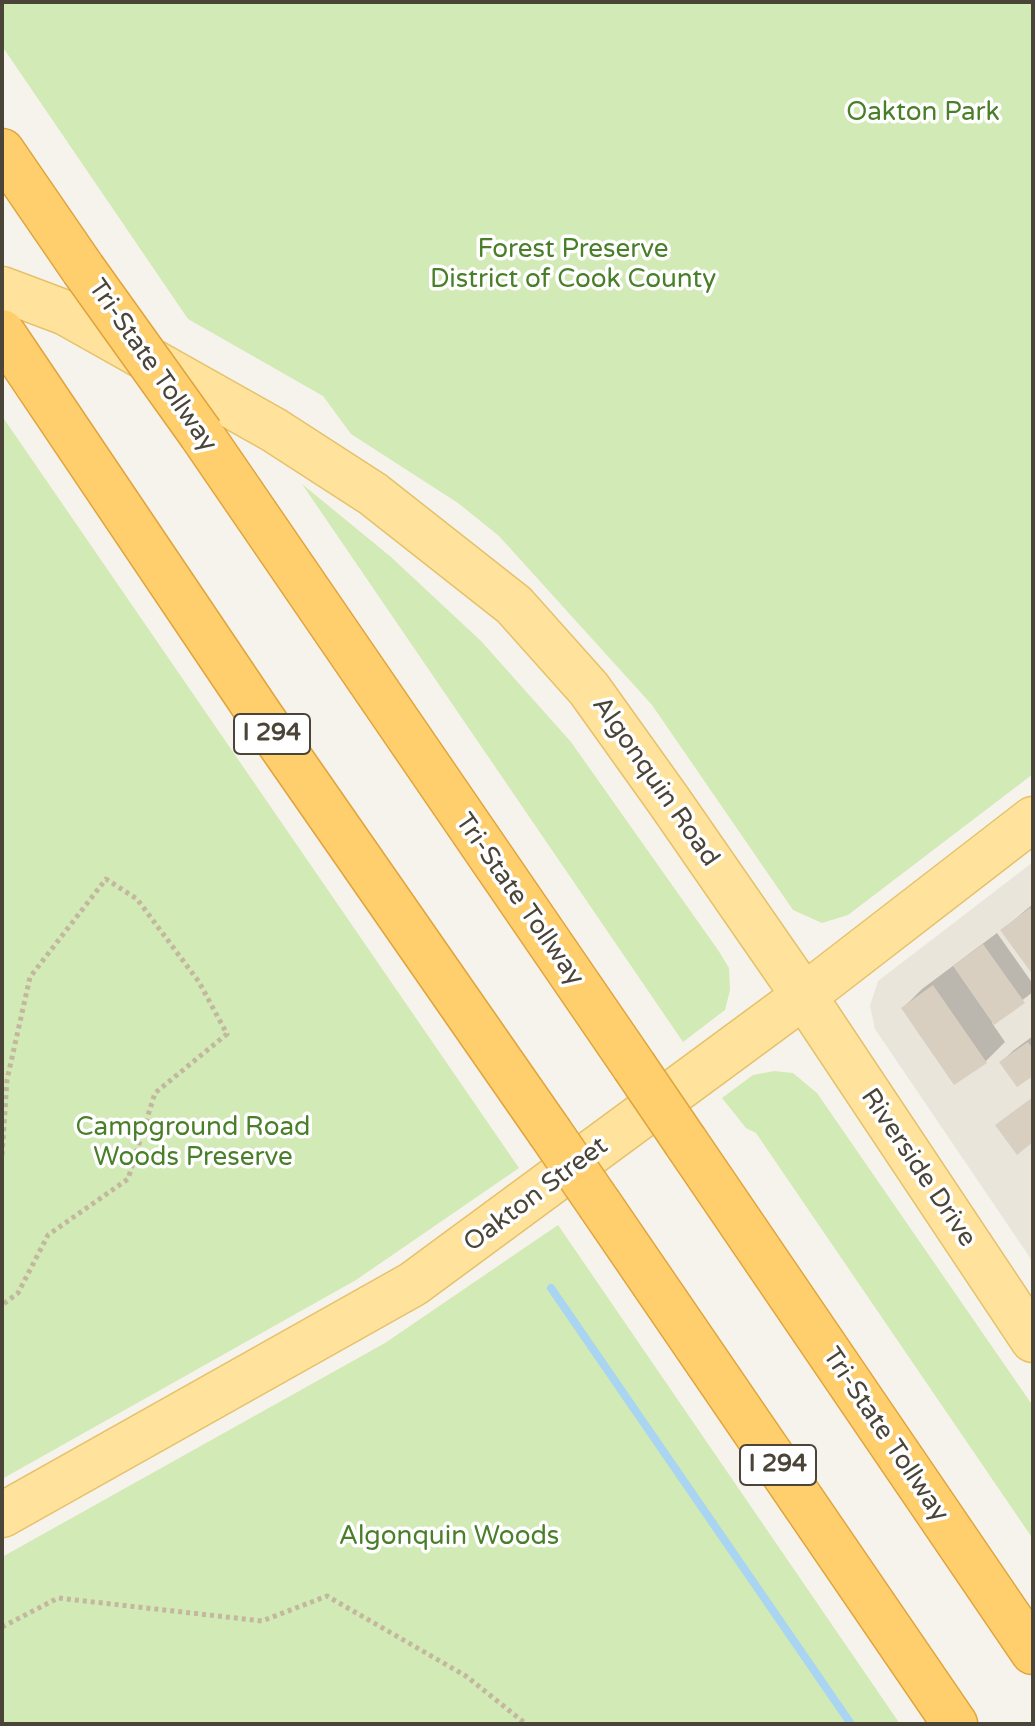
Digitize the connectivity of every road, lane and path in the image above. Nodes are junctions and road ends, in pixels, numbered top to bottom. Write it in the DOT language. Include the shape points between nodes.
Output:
graph roads {
  1 [pos="2,151"];
  2 [pos="2,289"];
  3 [pos="2,332"];
  4 [pos="1033,819"];
  5 [pos="804,996"];
  6 [pos="2,1155"];
  7 [pos="2,1305"];
  8 [pos="1033,1340"];
  9 [pos="2,1515"];
  10 [pos="2,1627"];
  11 [pos="1033,1652"];
  12 [pos="526,1724"];
  13 [pos="955,1724"];
  1 -- 11 [label="highway, Tri-State Tollway, bridge"];
  2 -- 5 [label="main road, Algonquin Road" via="66,313 274,430 373,494 489,582 589,689"];
  3 -- 13 [label="highway, I 294, bridge"];
  4 -- 5 [label="main road, Oakton Street"];
  5 -- 8 [label="main road, Riverside Drive"];
  5 -- 9 [label="main road, Oakton Street" via="413,1284"];
  6 -- 7 [label="path" via="7,1080 30,977 106,879 137,899 199,982 227,1034 155,1093 128,1179 48,1235 18,1293"];
  10 -- 12 [label="path" via="58,1598 262,1621 327,1596 466,1676"];
}
